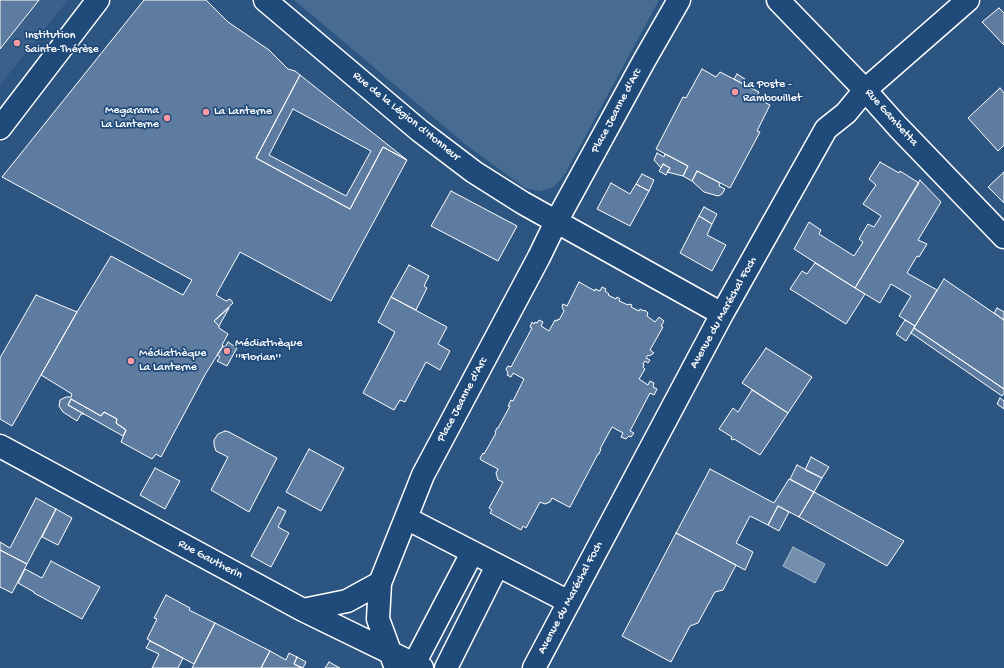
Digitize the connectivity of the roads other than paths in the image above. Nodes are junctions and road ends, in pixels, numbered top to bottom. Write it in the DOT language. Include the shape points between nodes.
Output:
graph roads {
  1 [pos="98,0"];
  2 [pos="265,0"];
  3 [pos="679,0"];
  4 [pos="778,0"];
  5 [pos="968,0"];
  6 [pos="865,90"];
  7 [pos="0,128"];
  8 [pos="556,222"];
  9 [pos="1004,237"];
  10 [pos="722,314"];
  11 [pos="0,446"];
  12 [pos="406,518"];
  13 [pos="472,553"];
  14 [pos="497,566"];
  15 [pos="380,583"];
  16 [pos="569,602"];
  17 [pos="304,610"];
  18 [pos="406,663"];
  19 [pos="446,668"];
  20 [pos="534,668"];
  1 -- 7 [label="street"];
  2 -- 8 [label="street, Rue de la Légion d'Honneur" via="420,131 474,172"];
  3 -- 8 [label="street, Place Jeanne d'Arc"];
  4 -- 6 [label="street, Rue Gambetta"];
  5 -- 6 [label="street, Avenue du Maréchal Foch"];
  6 -- 9 [label="street, Rue Gambetta" via="898,128"];
  6 -- 10 [label="street, Avenue du Maréchal Foch" via="846,113 826,129"];
  8 -- 10 [label="street"];
  8 -- 12 [label="street, Place Jeanne d'Arc" via="423,475"];
  10 -- 16 [label="street, Avenue du Maréchal Foch"];
  11 -- 17 [label="street, Rue Gautherin"];
  12 -- 13 [label="street"];
  12 -- 15 [label="street, Place Jeanne d'Arc"];
  13 -- 14 [label="street"];
  13 -- 18 [label="street"];
  14 -- 16 [label="street"];
  14 -- 19 [label="street"];
  15 -- 17 [label="street" via="347,601"];
  15 -- 18 [label="street, Place Jeanne d'Arc" via="378,619"];
  16 -- 20 [label="street, Avenue du Maréchal Foch"];
  17 -- 18 [label="street, Rue Gautherin"];
}
